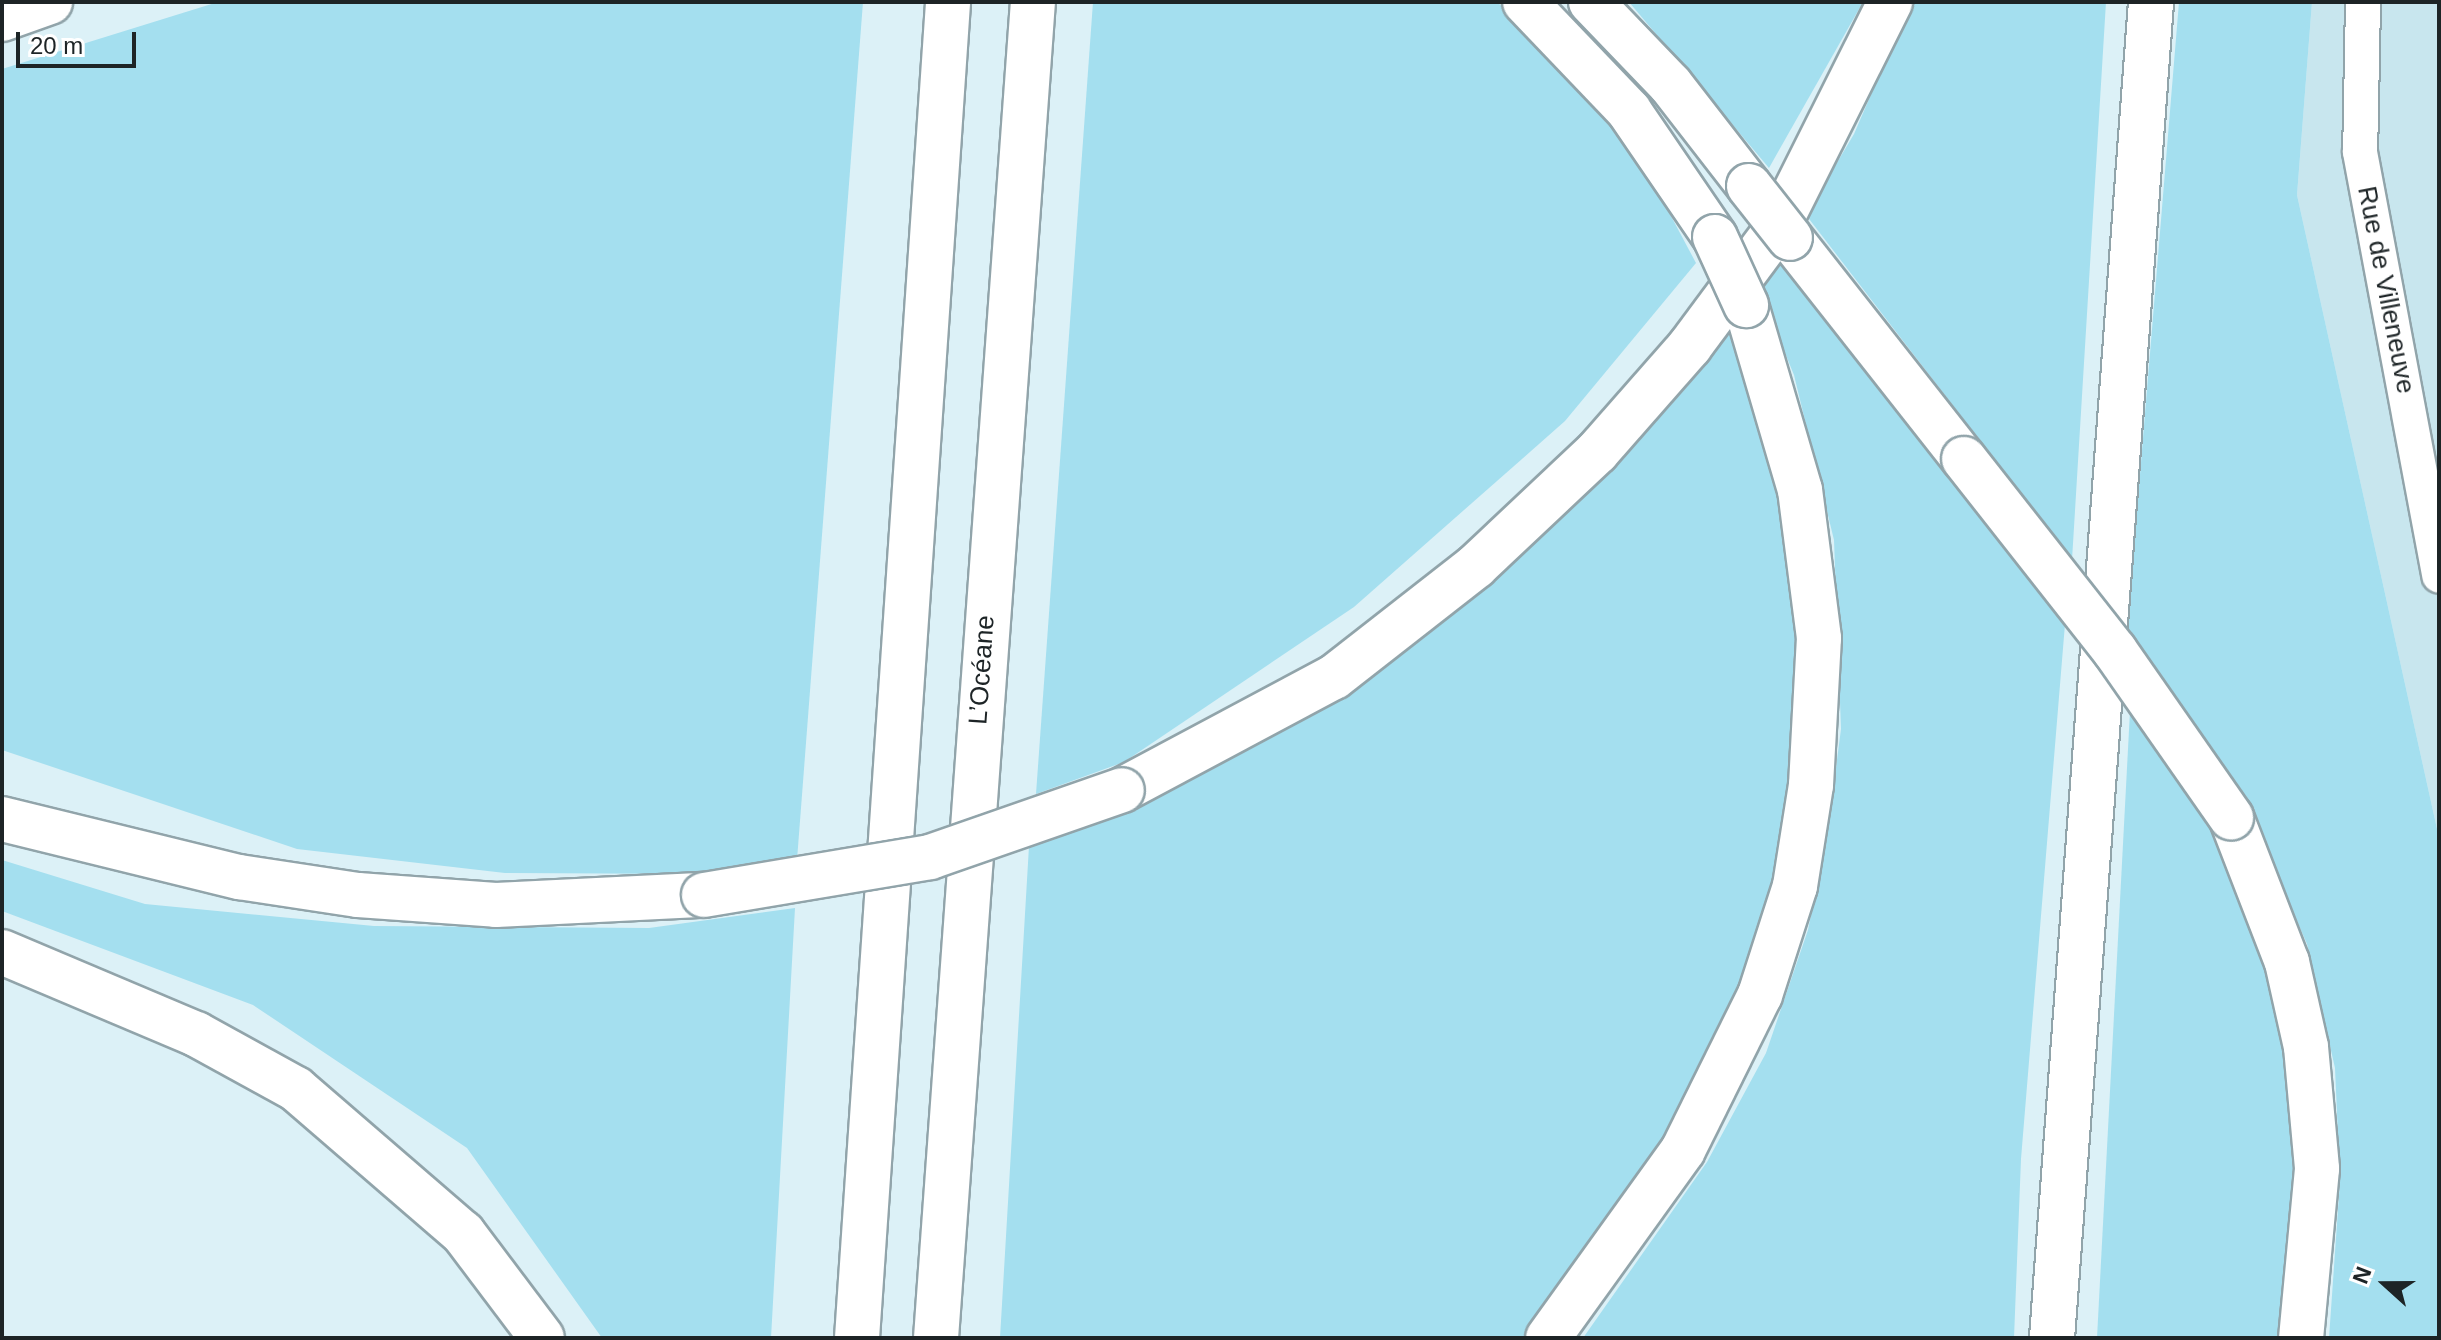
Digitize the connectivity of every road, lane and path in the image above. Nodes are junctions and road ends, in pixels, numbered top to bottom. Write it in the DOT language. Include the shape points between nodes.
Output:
graph roads {
  1 [pos="50,2"];
  2 [pos="948,2"];
  3 [pos="1033,2"];
  4 [pos="1525,2"];
  5 [pos="1591,2"];
  6 [pos="1890,2"];
  7 [pos="2151,2"];
  8 [pos="2363,2"];
  9 [pos="2,19"];
  10 [pos="2439,576"];
  11 [pos="2,819"];
  12 [pos="2,952"];
  13 [pos="2061,1176"];
  14 [pos="542,1338"];
  15 [pos="857,1338"];
  16 [pos="936,1338"];
  17 [pos="1548,1338"];
  18 [pos="2052,1338"];
  19 [pos="2062,1338"];
  20 [pos="2301,1338"];
  1 -- 9 [label="highway"];
  2 -- 15 [label="highway"];
  3 -- 16 [label="highway, L’Océane"];
  4 -- 17 [label="highway, bridge" via="1629,111 1715,237 1746,305 1788,436 1819,638 1811,785 1795,886 1760,995 1683,1150"];
  5 -- 20 [label="highway, bridge" via="1670,84 2115,651 2231,817 2287,962 2306,1047 2317,1169"];
  6 -- 11 [label="highway, bridge" via="1776,230 1690,346 1597,452 1476,566 1334,677 1122,790 930,857 704,895 496,905 358,895 239,877"];
  7 -- 13 [label="highway"];
  8 -- 10 [label="street, Rue de Villeneuve" via="2360,152"];
  12 -- 14 [label="highway" via="196,1034 296,1089 379,1153 463,1233"];
  13 -- 18 [label="highway"];
  13 -- 19 [label="highway"];
}
